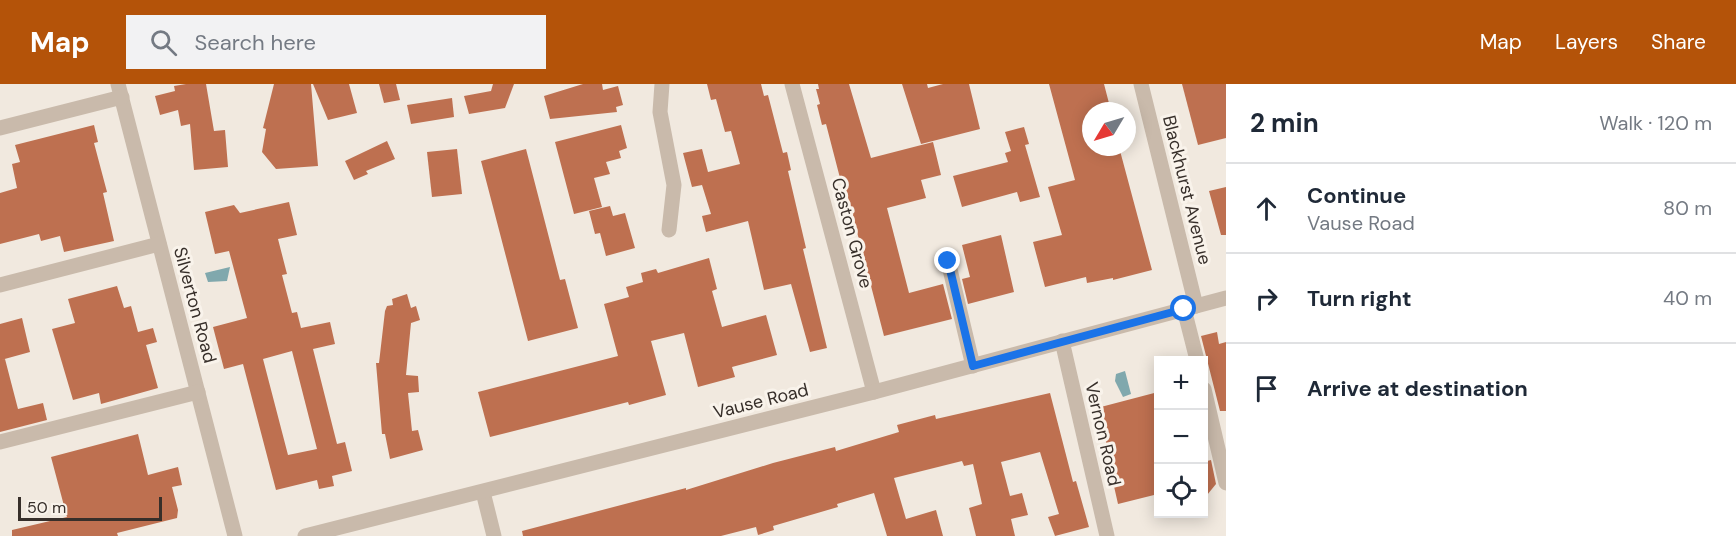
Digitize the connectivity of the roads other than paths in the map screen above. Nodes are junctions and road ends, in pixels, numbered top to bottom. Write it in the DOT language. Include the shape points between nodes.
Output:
graph roads {
  1 [pos="662,84"];
  2 [pos="792,84"];
  3 [pos="1141,84"];
  4 [pos="120,90"];
  5 [pos="0,128"];
  6 [pos="669,230"];
  7 [pos="159,244"];
  8 [pos="948,261"];
  9 [pos="0,285"];
  10 [pos="1226,298"];
  11 [pos="1190,308"];
  12 [pos="1062,341"];
  13 [pos="1196,356"];
  14 [pos="973,366"];
  15 [pos="198,392"];
  16 [pos="874,392"];
  17 [pos="1208,409"];
  18 [pos="0,442"];
  19 [pos="1226,483"];
  20 [pos="483,492"];
  21 [pos="235,536"];
  22 [pos="305,536"];
  23 [pos="494,536"];
  24 [pos="1107,536"];
  1 -- 6 [label="street" via="660,112 674,185"];
  2 -- 16 [label="street, Caston Grove"];
  3 -- 11 [label="street, Blackhurst Avenue"];
  4 -- 5 [label="street"];
  4 -- 7 [label="street, Silverton Road"];
  7 -- 9 [label="street"];
  7 -- 15 [label="street, Silverton Road"];
  8 -- 14 [label="street"];
  10 -- 11 [label="street, Vause Road"];
  11 -- 12 [label="street, Vause Road"];
  11 -- 13 [label="street, Blackhurst Avenue"];
  12 -- 14 [label="street, Vause Road"];
  12 -- 24 [label="street, Vernon Road"];
  14 -- 16 [label="street, Vause Road"];
  15 -- 18 [label="street"];
  15 -- 21 [label="street, Silverton Road"];
  16 -- 20 [label="street, Vause Road"];
  17 -- 19 [label="street"];
  20 -- 22 [label="street, Vause Road"];
  20 -- 23 [label="street"];
}
